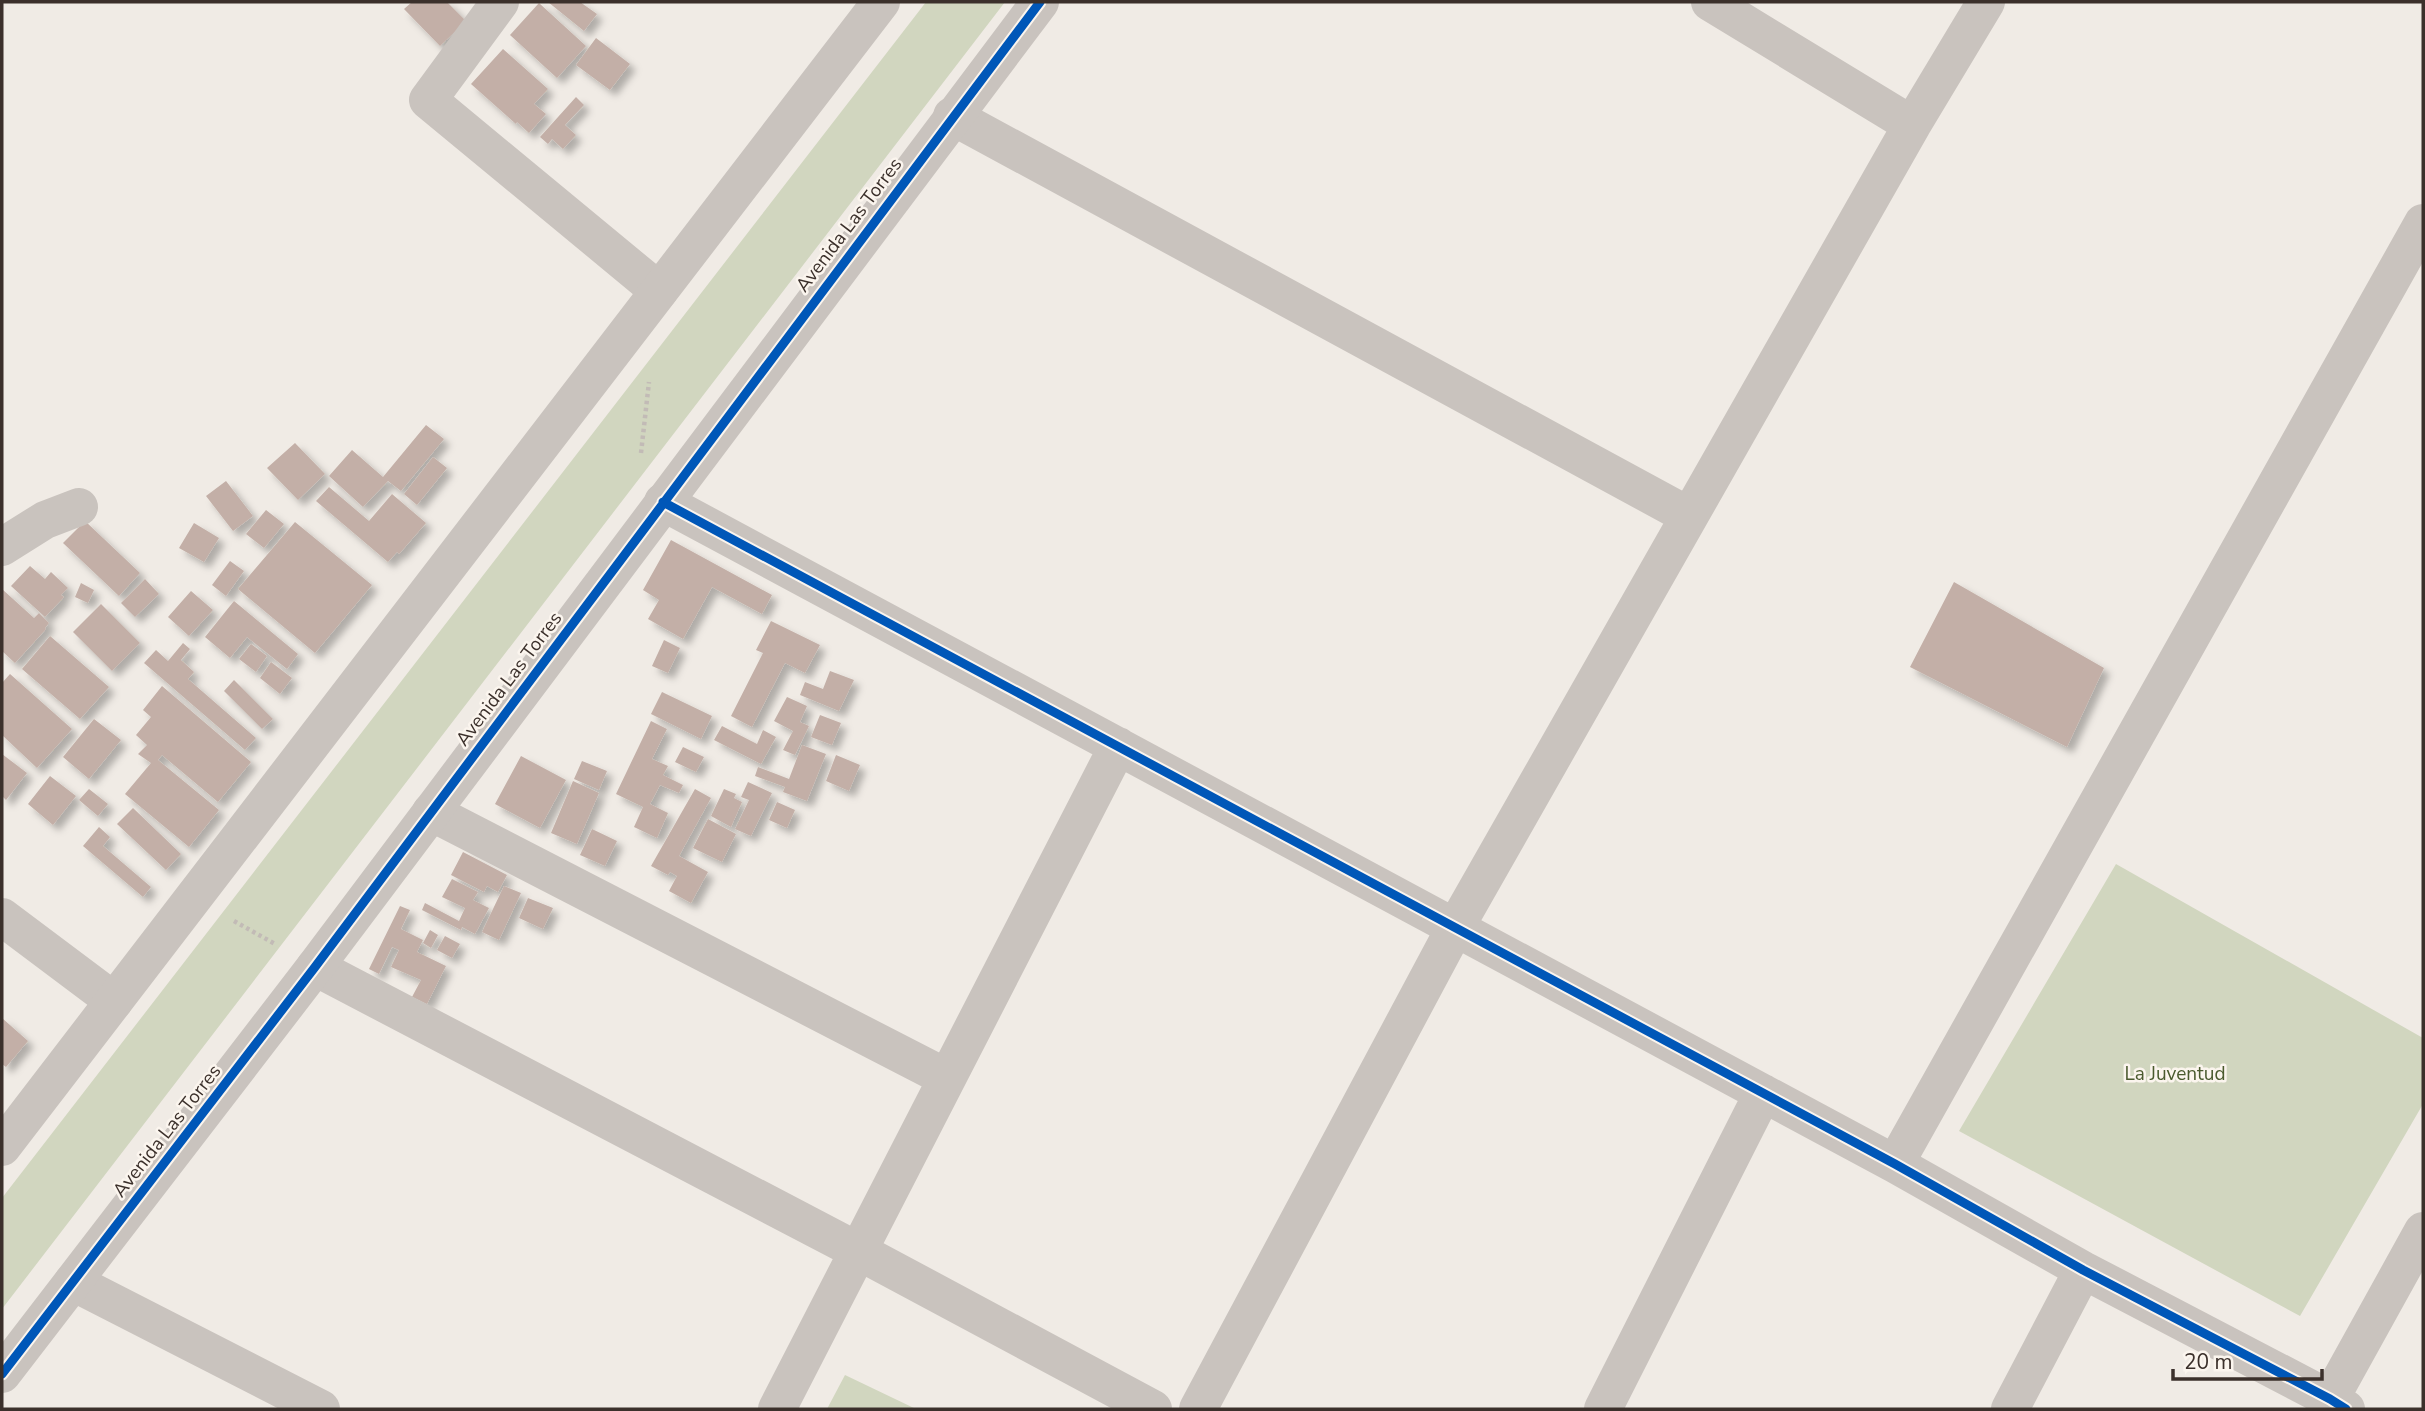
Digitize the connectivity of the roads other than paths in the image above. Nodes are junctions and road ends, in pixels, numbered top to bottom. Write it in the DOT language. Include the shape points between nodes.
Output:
graph roads {
  1 [pos="500,2"];
  2 [pos="881,2"];
  3 [pos="1040,2"];
  4 [pos="1710,2"];
  5 [pos="1986,2"];
  6 [pos="952,116"];
  7 [pos="1912,125"];
  8 [pos="2423,223"];
  9 [pos="648,305"];
  10 [pos="663,502"];
  11 [pos="79,506"];
  12 [pos="1689,516"];
  13 [pos="2,547"];
  14 [pos="1118,746"];
  15 [pos="431,812"];
  16 [pos="2,917"];
  17 [pos="1455,928"];
  18 [pos="315,967"];
  19 [pos="114,1001"];
  20 [pos="947,1078"];
  21 [pos="1763,1093"];
  22 [pos="2,1147"];
  23 [pos="1895,1164"];
  24 [pos="2423,1231"];
  25 [pos="858,1251"];
  26 [pos="2083,1270"];
  27 [pos="73,1282"];
  28 [pos="2,1374"];
  29 [pos="2338,1404"];
  30 [pos="321,1409"];
  31 [pos="778,1409"];
  32 [pos="1153,1409"];
  33 [pos="1198,1409"];
  34 [pos="1604,1409"];
  35 [pos="2010,1409"];
  1 -- 9 [label="street" via="428,100"];
  2 -- 9 [label="street"];
  3 -- 6 [label="street, Avenida Las Torres"];
  4 -- 7 [label="street"];
  5 -- 7 [label="street"];
  6 -- 10 [label="street, Avenida Las Torres"];
  6 -- 12 [label="street"];
  7 -- 12 [label="street"];
  8 -- 23 [label="street"];
  9 -- 19 [label="street"];
  10 -- 14 [label="street"];
  10 -- 15 [label="street, Avenida Las Torres"];
  11 -- 13 [label="street"];
  12 -- 17 [label="street"];
  14 -- 17 [label="street"];
  14 -- 20 [label="street"];
  15 -- 18 [label="street, Avenida Las Torres"];
  15 -- 20 [label="street"];
  16 -- 19 [label="street"];
  17 -- 21 [label="street"];
  17 -- 33 [label="street"];
  18 -- 25 [label="street"];
  18 -- 27 [label="street, Avenida Las Torres"];
  19 -- 22 [label="street"];
  20 -- 25 [label="street"];
  21 -- 23 [label="street"];
  21 -- 34 [label="street"];
  23 -- 26 [label="street"];
  24 -- 29 [label="street"];
  25 -- 31 [label="street"];
  25 -- 32 [label="street"];
  26 -- 29 [label="street"];
  26 -- 35 [label="street"];
  27 -- 28 [label="street, Avenida Las Torres"];
  27 -- 30 [label="street"];
}
